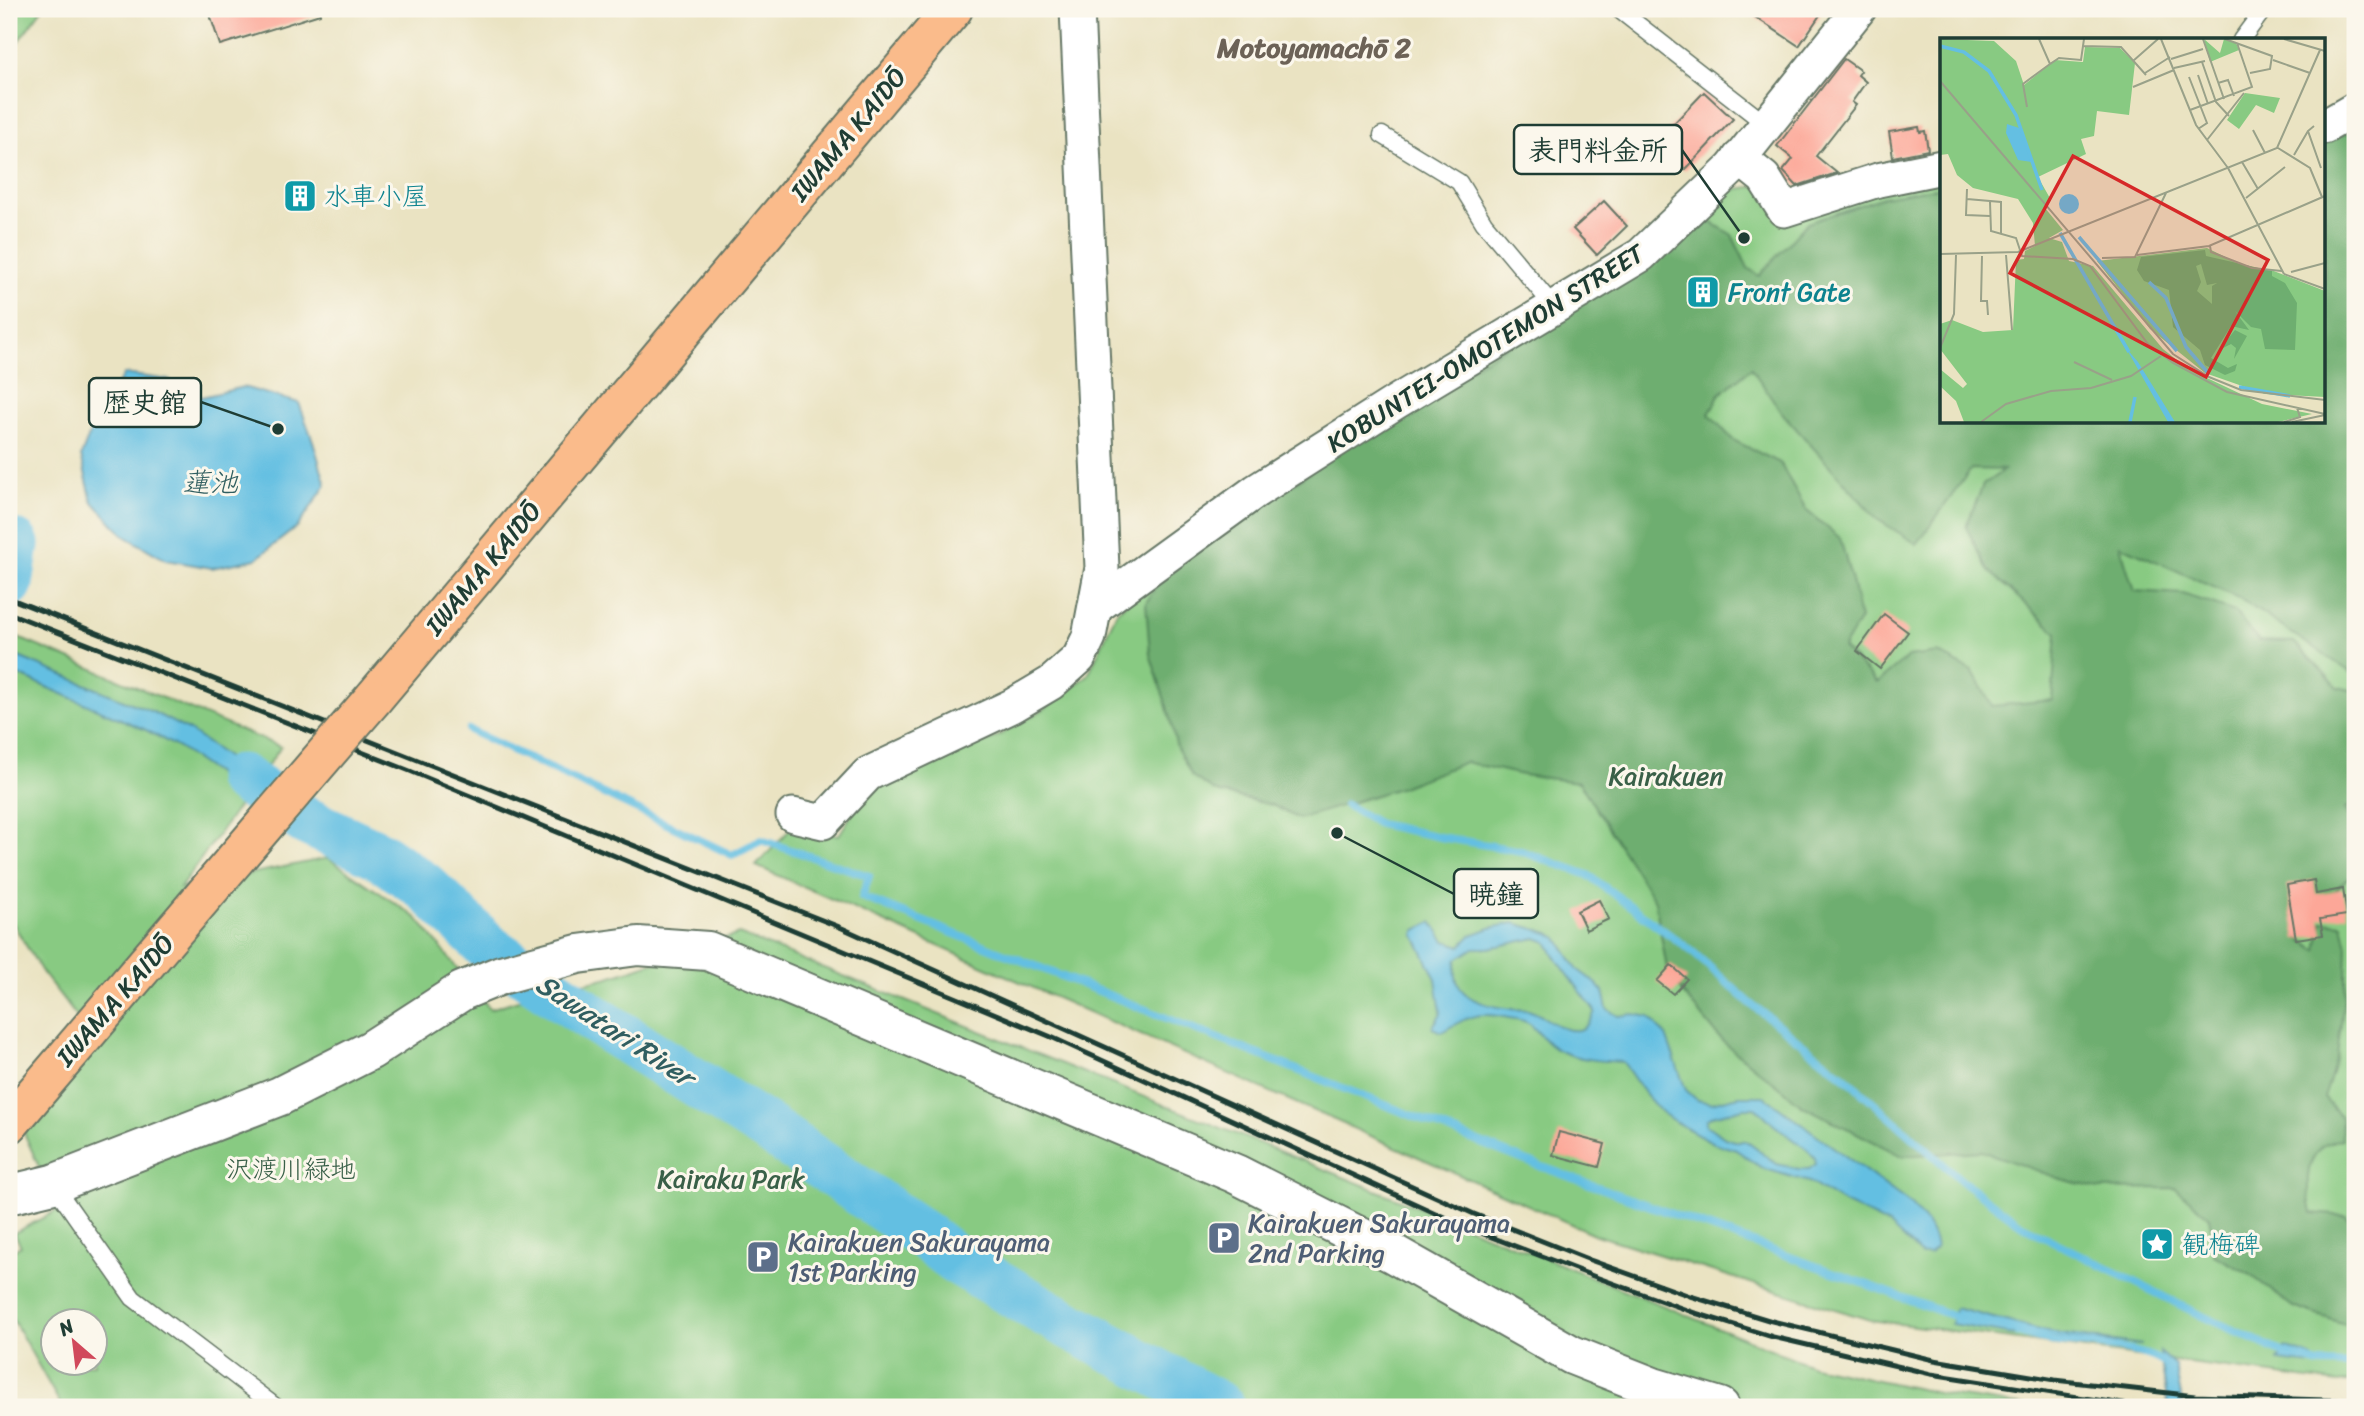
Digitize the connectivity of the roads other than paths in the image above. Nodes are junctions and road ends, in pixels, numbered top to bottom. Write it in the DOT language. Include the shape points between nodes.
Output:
graph roads {
  1 [pos="953,9"];
  2 [pos="1077,9"];
  3 [pos="1618,9"];
  4 [pos="1858,9"];
  5 [pos="2264,9"];
  6 [pos="2242,38"];
  7 [pos="2355,109"];
  8 [pos="1767,125"];
  9 [pos="2326,126"];
  10 [pos="1382,135"];
  11 [pos="1739,158"];
  12 [pos="1940,167"];
  13 [pos="1554,307"];
  14 [pos="1096,607"];
  15 [pos="793,815"];
  16 [pos="9,1124"];
  17 [pos="53,1184"];
  18 [pos="9,1192"];
  19 [pos="276,1407"];
  20 [pos="1720,1407"];
  1 -- 16 [label="main road, IWAMA KAIDŌ, bridge"];
  2 -- 14 [label="street" via="1102,568"];
  3 -- 8 [label="lane"];
  4 -- 8 [label="street, KOBUNTEI-OMOTEMON STREET"];
  5 -- 6 [label="lane"];
  7 -- 9 [label="street"];
  8 -- 11 [label="street, KOBUNTEI-OMOTEMON STREET"];
  10 -- 13 [label="lane" via="1459,183 1484,223"];
  11 -- 12 [label="street" via="1764,178 1784,210 1878,180"];
  11 -- 13 [label="street, KOBUNTEI-OMOTEMON STREET" via="1641,255"];
  13 -- 14 [label="street, KOBUNTEI-OMOTEMON STREET" via="1256,491"];
  14 -- 15 [label="street" via="1079,658 1051,683 868,774 823,822"];
  17 -- 18 [label="street"];
  17 -- 19 [label="lane" via="133,1298"];
  17 -- 20 [label="street" via="291,1091 371,1050 462,991 522,968 638,946 708,951 1236,1174 1392,1253 1572,1355"];
}
